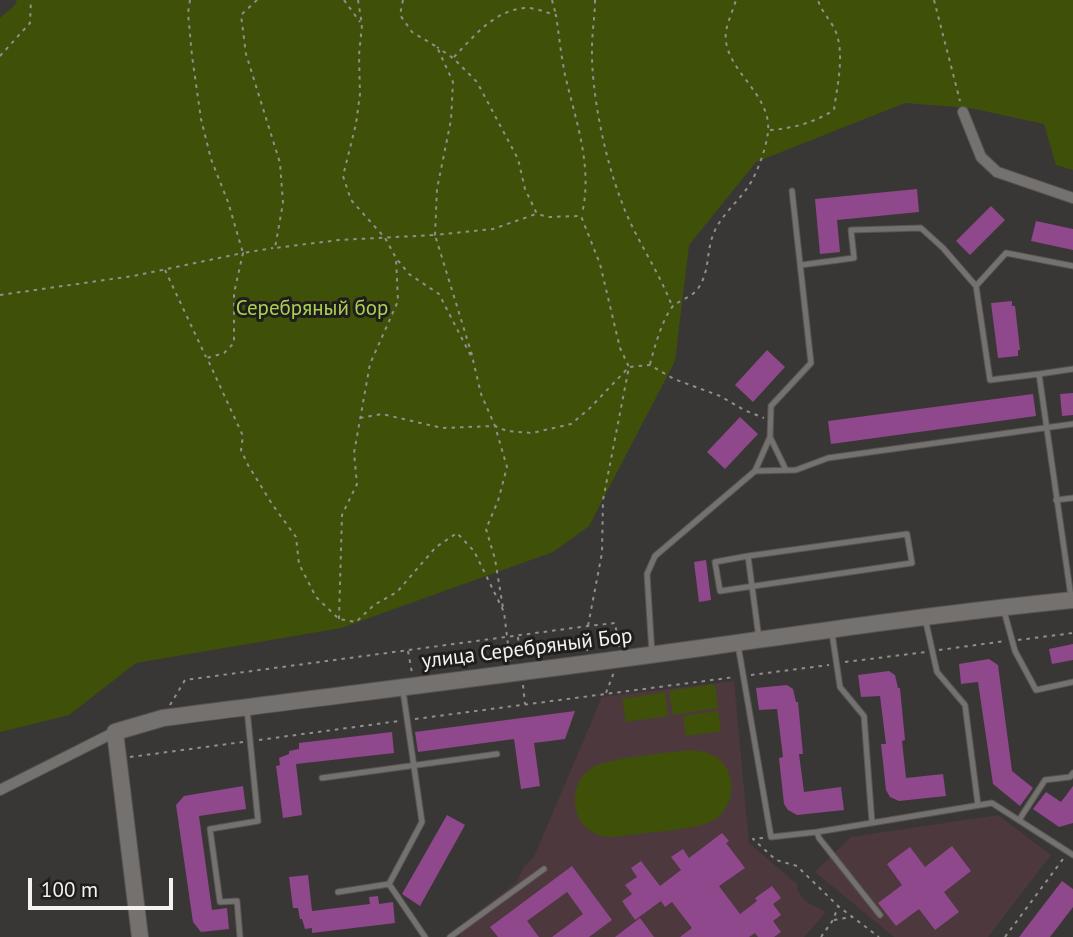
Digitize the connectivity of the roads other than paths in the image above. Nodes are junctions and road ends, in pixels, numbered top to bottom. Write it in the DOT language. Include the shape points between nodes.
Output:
graph roads {
  1 [pos="963,112"];
  2 [pos="792,191"];
  3 [pos="1073,198"];
  4 [pos="802,265"];
  5 [pos="1073,266"];
  6 [pos="976,286"];
  7 [pos="1073,369"];
  8 [pos="1039,374"];
  9 [pos="1073,424"];
  10 [pos="1047,427"];
  11 [pos="770,437"];
  12 [pos="786,470"];
  13 [pos="755,471"];
  14 [pos="1073,498"];
  15 [pos="1056,500"];
  16 [pos="748,556"];
  17 [pos="753,585"];
  18 [pos="1072,601"];
  19 [pos="1003,607"];
  20 [pos="925,618"];
  21 [pos="831,628"];
  22 [pos="759,639"];
  23 [pos="737,642"];
  24 [pos="652,654"];
  25 [pos="1073,682"];
  26 [pos="408,686"];
  27 [pos="247,707"];
  28 [pos="115,732"];
  29 [pos="497,754"];
  30 [pos="414,765"];
  31 [pos="1073,773"];
  32 [pos="322,778"];
  33 [pos="0,790"];
  34 [pos="978,805"];
  35 [pos="1019,820"];
  36 [pos="872,823"];
  37 [pos="817,832"];
  38 [pos="1071,853"];
  39 [pos="544,869"];
  40 [pos="389,884"];
  41 [pos="338,891"];
  42 [pos="880,915"];
  43 [pos="140,937"];
  44 [pos="240,937"];
  45 [pos="425,937"];
  46 [pos="450,937"];
  1 -- 3 [label="street" via="981,157 997,172"];
  2 -- 4 [label="lane"];
  4 -- 6 [label="lane" via="854,258 850,230 921,228"];
  4 -- 11 [label="lane" via="811,363 771,405"];
  5 -- 6 [label="lane" via="1006,253"];
  6 -- 8 [label="lane" via="990,380"];
  7 -- 8 [label="lane"];
  8 -- 10 [label="lane"];
  9 -- 10 [label="lane"];
  10 -- 12 [label="lane" via="828,458"];
  10 -- 15 [label="lane"];
  11 -- 12 [label="lane"];
  11 -- 13 [label="lane"];
  12 -- 13 [label="lane"];
  13 -- 24 [label="lane" via="655,556 647,574"];
  14 -- 15 [label="lane"];
  15 -- 18 [label="lane"];
  16 -- 17 [label="lane"];
  16 -- 17 [label="lane" via="715,562 720,591"];
  16 -- 17 [label="lane" via="908,534 912,563"];
  17 -- 22 [label="lane"];
  18 -- 19 [label="street, улица Серебряный Бор"];
  19 -- 20 [label="street, улица Серебряный Бор"];
  19 -- 25 [label="lane" via="1015,651 1036,690"];
  20 -- 21 [label="street, улица Серебряный Бор"];
  20 -- 34 [label="lane" via="937,672 965,705"];
  21 -- 22 [label="street, улица Серебряный Бор"];
  21 -- 36 [label="lane" via="840,687 864,716"];
  22 -- 23 [label="street, улица Серебряный Бор"];
  23 -- 24 [label="street, улица Серебряный Бор"];
  23 -- 37 [label="lane" via="771,837"];
  24 -- 26 [label="street, улица Серебряный Бор"];
  26 -- 27 [label="street, улица Серебряный Бор"];
  26 -- 30 [label="lane" via="407,720"];
  27 -- 28 [label="street, улица Серебряный Бор" via="163,718"];
  27 -- 44 [label="lane" via="258,821 210,829 220,902 237,901"];
  28 -- 33 [label="street, улица Серебряный Бор"];
  28 -- 43 [label="street"];
  29 -- 30 [label="lane"];
  30 -- 32 [label="lane"];
  30 -- 40 [label="lane" via="422,822"];
  31 -- 35 [label="lane" via="1045,780"];
  34 -- 35 [label="lane" via="992,803"];
  34 -- 36 [label="lane"];
  35 -- 38 [label="lane"];
  36 -- 37 [label="lane"];
  37 -- 42 [label="lane"];
  39 -- 46 [label="lane"];
  40 -- 41 [label="lane"];
  40 -- 45 [label="lane"];
}
